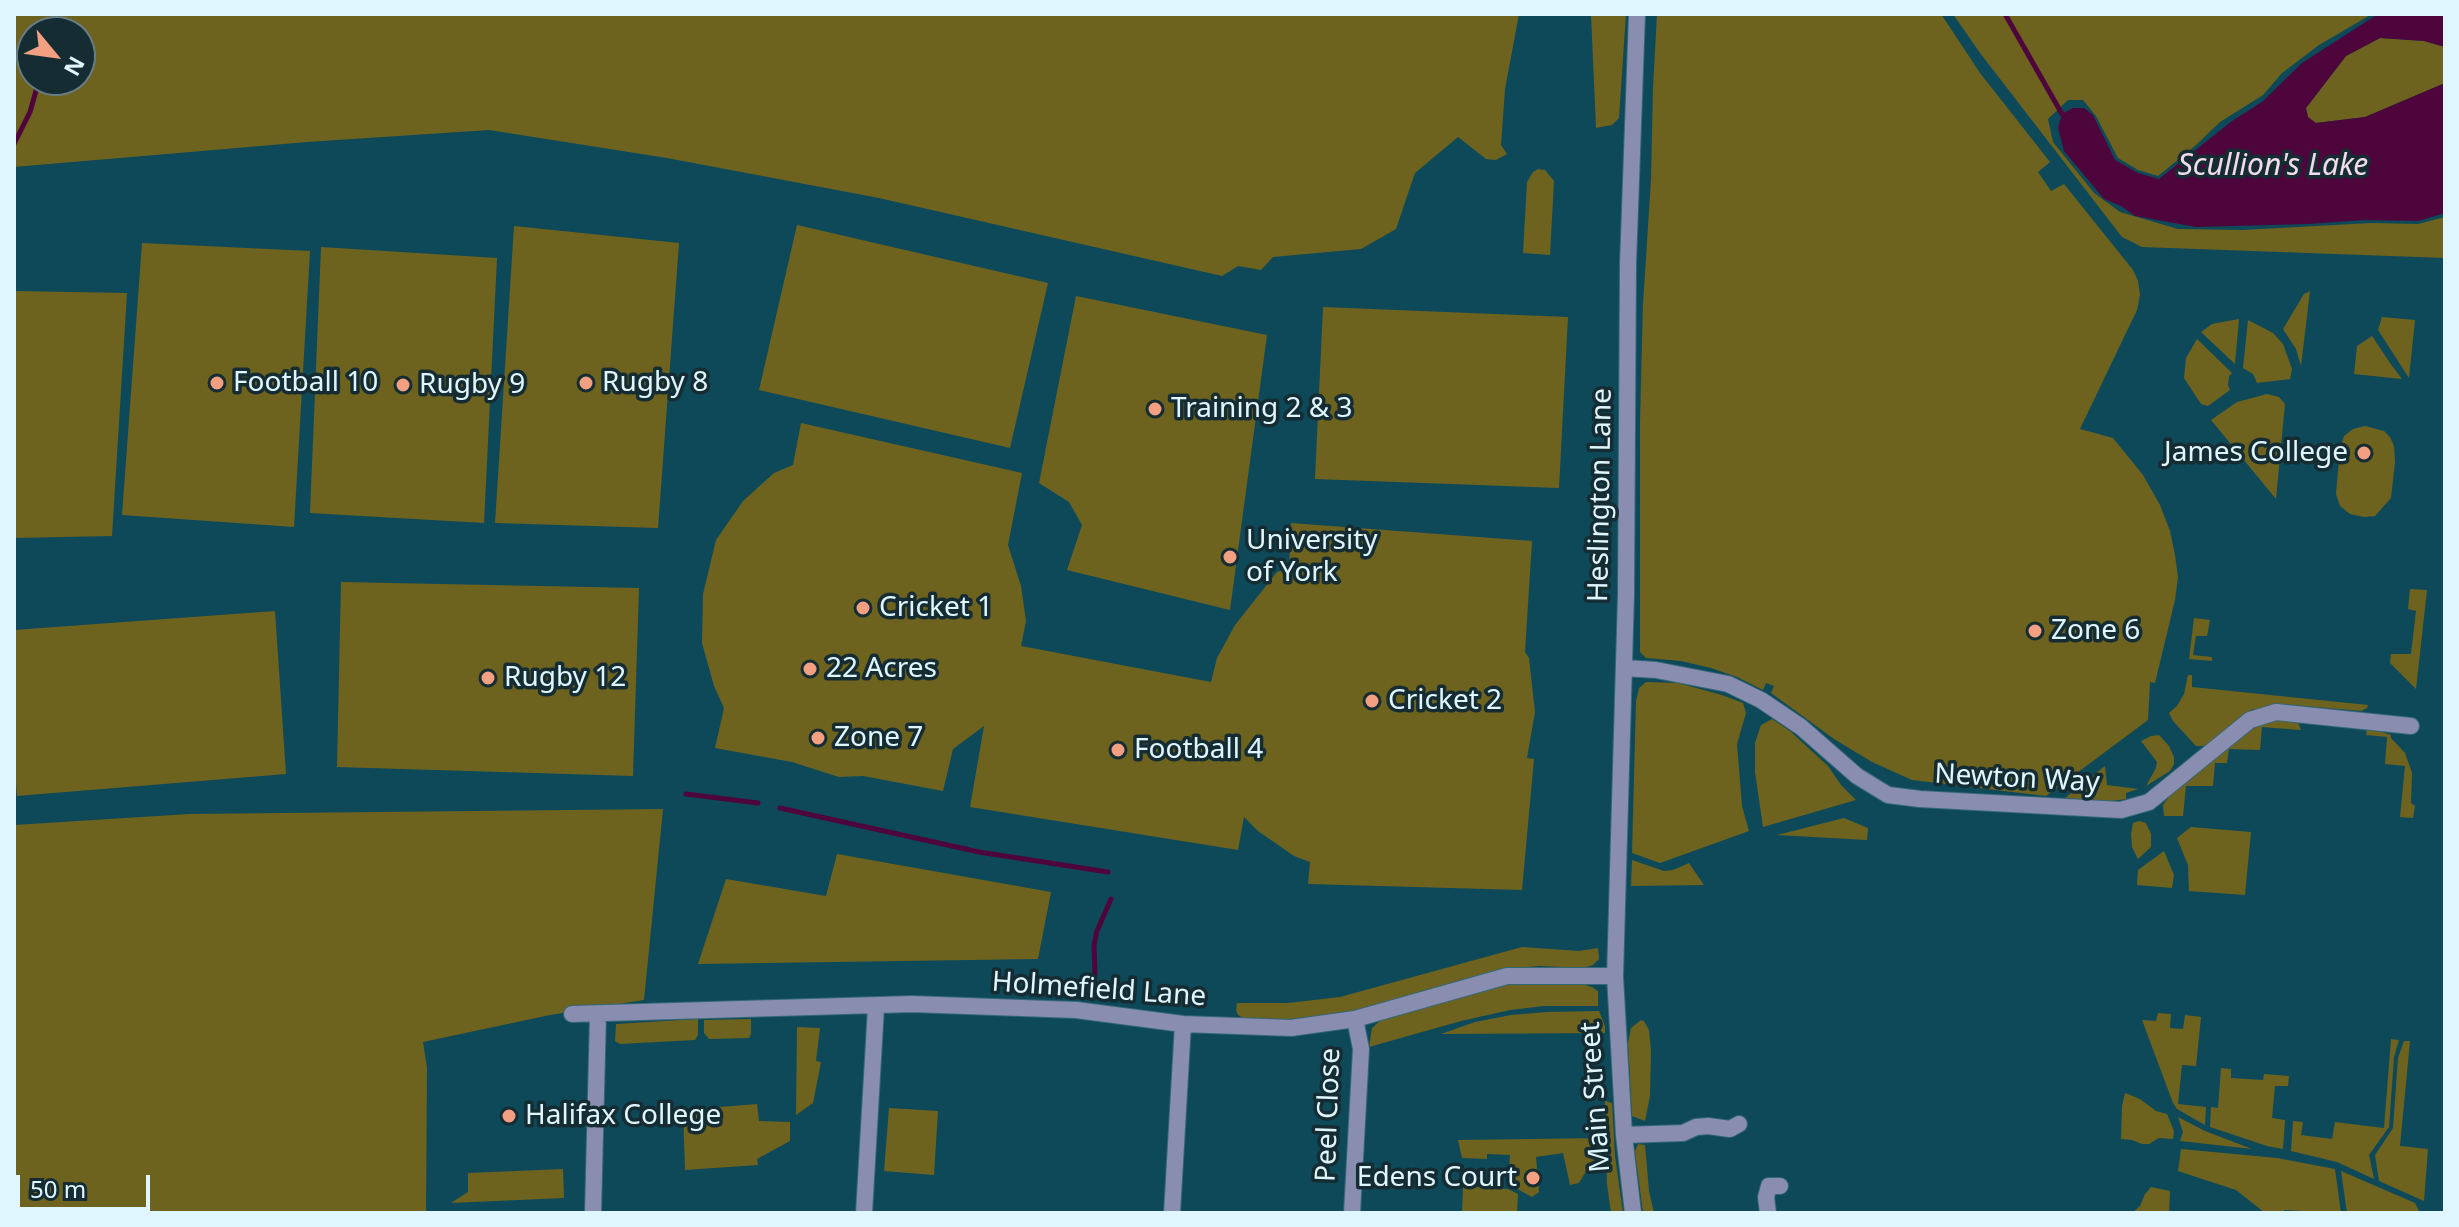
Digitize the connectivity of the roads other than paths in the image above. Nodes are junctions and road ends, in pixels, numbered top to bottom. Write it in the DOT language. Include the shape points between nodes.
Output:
graph roads {
  1 [pos="1637,14"];
  2 [pos="1624,668"];
  3 [pos="2411,726"];
  4 [pos="1615,976"];
  5 [pos="876,1007"];
  6 [pos="572,1014"];
  7 [pos="598,1014"];
  8 [pos="1355,1019"];
  9 [pos="1183,1024"];
  10 [pos="1739,1124"];
  11 [pos="1624,1135"];
  12 [pos="1780,1186"];
  13 [pos="593,1213"];
  14 [pos="864,1213"];
  15 [pos="1172,1213"];
  16 [pos="1352,1213"];
  17 [pos="1633,1213"];
  18 [pos="1768,1213"];
  1 -- 2 [label="street, Heslington Lane" via="1628,264"];
  2 -- 3 [label="street, Newton Way" via="1728,684 1801,727 1857,776 1888,795 1929,800 2121,810 2149,802 2250,720 2276,712"];
  2 -- 4 [label="street, Heslington Lane"];
  4 -- 8 [label="street, Holmefield Lane" via="1507,976"];
  4 -- 11 [label="street, Main Street"];
  5 -- 7 [label="street, Holmefield Lane"];
  5 -- 9 [label="street, Holmefield Lane" via="1076,1010"];
  5 -- 14 [label="street"];
  6 -- 7 [label="street, Holmefield Lane"];
  7 -- 13 [label="street"];
  8 -- 9 [label="street, Holmefield Lane" via="1291,1028"];
  8 -- 16 [label="street, Peel Close" via="1361,1049"];
  9 -- 15 [label="street"];
  10 -- 11 [label="street" via="1730,1129"];
  11 -- 17 [label="street, Main Street"];
  12 -- 18 [label="street" via="1769,1186"];
}
